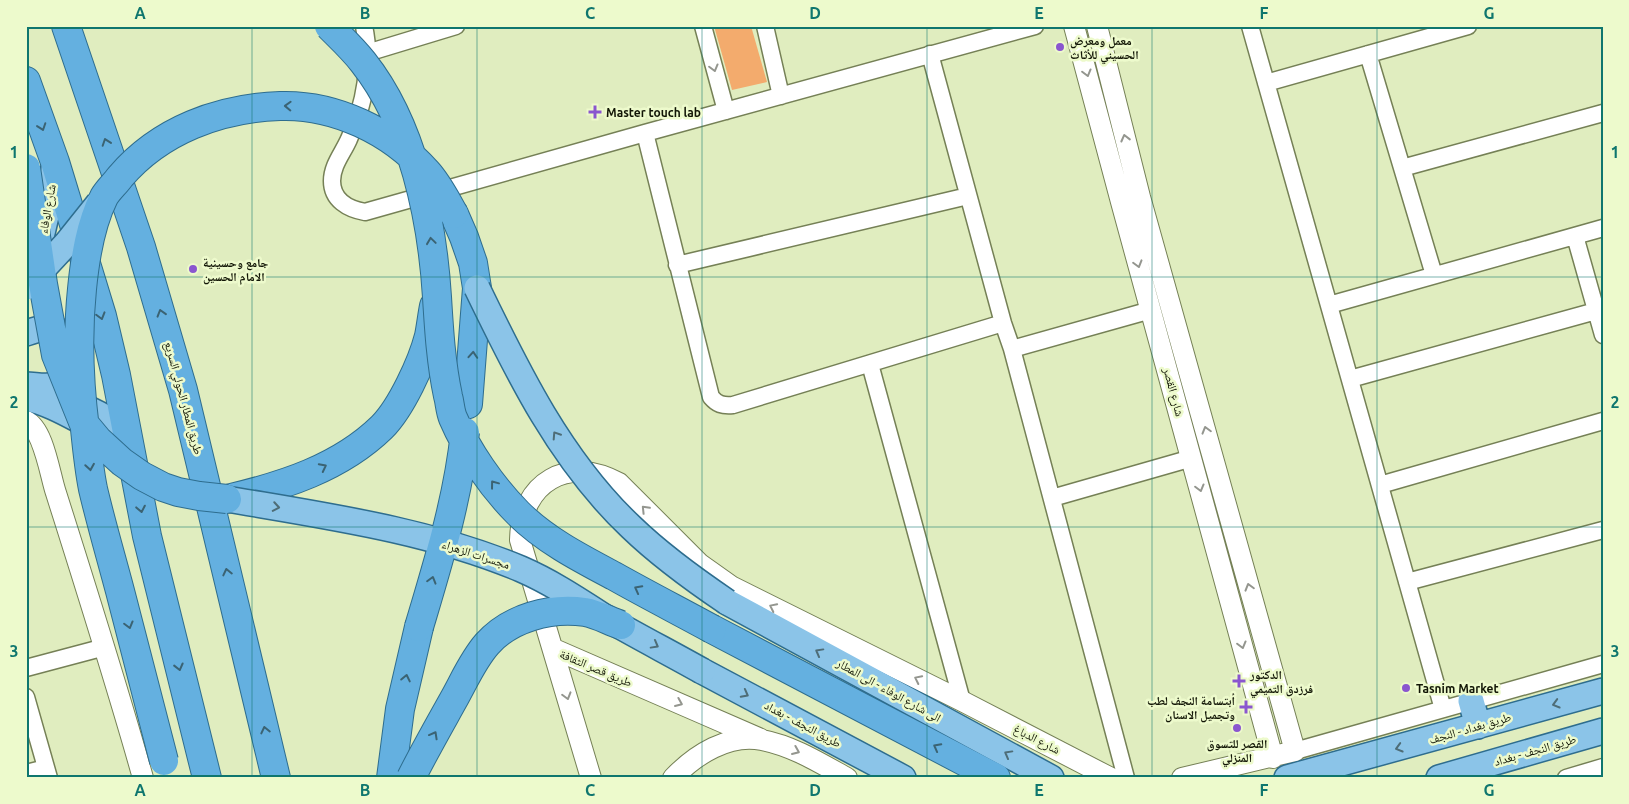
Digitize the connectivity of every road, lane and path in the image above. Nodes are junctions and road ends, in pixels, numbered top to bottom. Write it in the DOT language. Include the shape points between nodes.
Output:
graph roads {
  1 [pos="66,26"];
  2 [pos="329,26"];
  3 [pos="364,26"];
  4 [pos="456,26"];
  5 [pos="703,26"];
  6 [pos="765,26"];
  7 [pos="1035,26"];
  8 [pos="1074,26"];
  9 [pos="1097,26"];
  10 [pos="1250,26"];
  11 [pos="1468,26"];
  12 [pos="367,53"];
  13 [pos="930,54"];
  14 [pos="1368,54"];
  15 [pos="26,81"];
  16 [pos="1266,83"];
  17 [pos="781,96"];
  18 [pos="726,111"];
  19 [pos="1603,112"];
  20 [pos="645,133"];
  21 [pos="55,162"];
  22 [pos="26,168"];
  23 [pos="1402,168"];
  24 [pos="1134,175"];
  25 [pos="1115,181"];
  26 [pos="105,195"];
  27 [pos="968,196"];
  28 [pos="1603,228"];
  29 [pos="1139,232"];
  30 [pos="1575,236"];
  31 [pos="677,265"];
  32 [pos="1434,275"];
  33 [pos="26,286"];
  34 [pos="477,288"];
  35 [pos="437,290"];
  36 [pos="1329,305"];
  37 [pos="1151,310"];
  38 [pos="1596,310"];
  39 [pos="1003,323"];
  40 [pos="26,333"];
  41 [pos="1603,335"];
  42 [pos="1012,349"];
  43 [pos="870,364"];
  44 [pos="1350,379"];
  45 [pos="26,386"];
  46 [pos="26,398"];
  47 [pos="26,421"];
  48 [pos="1603,421"];
  49 [pos="83,422"];
  50 [pos="127,432"];
  51 [pos="1192,458"];
  52 [pos="1380,485"];
  53 [pos="1052,498"];
  54 [pos="228,499"];
  55 [pos="1603,530"];
  56 [pos="1407,582"];
  57 [pos="621,626"];
  58 [pos="105,647"];
  59 [pos="554,649"];
  60 [pos="1603,664"];
  61 [pos="26,668"];
  62 [pos="702,671"];
  63 [pos="1603,691"];
  64 [pos="26,697"];
  65 [pos="962,701"];
  66 [pos="1471,701"];
  67 [pos="1443,708"];
  68 [pos="1478,726"];
  69 [pos="1603,731"];
  70 [pos="761,739"];
  71 [pos="1295,752"];
  72 [pos="1273,758"];
  73 [pos="1603,767"];
  74 [pos="167,770"];
  75 [pos="26,773"];
  76 [pos="47,773"];
  77 [pos="143,778"];
  78 [pos="207,778"];
  79 [pos="276,778"];
  80 [pos="391,778"];
  81 [pos="411,778"];
  82 [pos="591,778"];
  83 [pos="673,778"];
  84 [pos="847,778"];
  85 [pos="904,778"];
  86 [pos="996,778"];
  87 [pos="1051,778"];
  88 [pos="1111,778"];
  89 [pos="1126,778"];
  90 [pos="1182,778"];
  91 [pos="1287,778"];
  92 [pos="1439,778"];
  93 [pos="1566,778"];
  79 -- 1 [label="highway, طريق المطار الحولي السريع, one-way" via="169,340 118,176"];
  35 -- 2 [label="highway, one-way, bridge" via="428,219 409,148 378,84 364,63"];
  3 -- 12 [label="street"];
  4 -- 12 [label="street"];
  5 -- 18 [label="street, one-way"];
  6 -- 17 [label="street"];
  7 -- 13 [label="street"];
  8 -- 25 [label="street, شارع القصر, one-way"];
  24 -- 9 [label="street, شارع القصر, one-way"];
  10 -- 16 [label="street"];
  11 -- 14 [label="street"];
  12 -- 20 [label="street" via="367,76 358,119 332,176 335,194 342,204 353,210 376,210"];
  13 -- 17 [label="street"];
  13 -- 27 [label="street"];
  14 -- 16 [label="street"];
  14 -- 23 [label="street"];
  15 -- 21 [label="highway, one-way"];
  16 -- 36 [label="street"];
  17 -- 18 [label="street"];
  18 -- 20 [label="street"];
  19 -- 23 [label="street"];
  20 -- 31 [label="street"];
  21 -- 33 [label="main road, شارع الوفاء" via="40,242"];
  21 -- 50 [label="highway, one-way" via="102,316"];
  22 -- 49 [label="highway, bridge" via="56,355"];
  23 -- 32 [label="street"];
  24 -- 25 [label="street" via="1133,180 1126,184"];
  24 -- 29 [label="street, شارع القصر"];
  25 -- 29 [label="street, شارع القصر"];
  26 -- 33 [label="main road, bridge" via="67,243"];
  34 -- 26 [label="highway, one-way, bridge" via="464,237 445,198 428,174 392,141 336,113 287,106 213,116 190,125 147,151 128,167"];
  26 -- 74 [label="highway, one-way, bridge" via="89,241 83,282 78,331 80,394 93,489"];
  27 -- 31 [label="street"];
  27 -- 39 [label="street"];
  28 -- 30 [label="street"];
  29 -- 37 [label="street, شارع القصر, one-way"];
  71 -- 29 [label="street, شارع القصر, one-way"];
  30 -- 32 [label="street"];
  30 -- 38 [label="street"];
  31 -- 43 [label="street" via="711,397 716,403 733,405"];
  32 -- 36 [label="street"];
  80 -- 34 [label="highway, one-way, bridge" via="408,668 452,512 463,454"];
  87 -- 34 [label="main road, الى شارع الوفاء - الى المطار, one-way, bridge" via="727,602 660,554 630,526 581,470 531,396"];
  54 -- 35 [label="highway, one-way, bridge" via="309,474 348,454 383,426 402,400 415,372 428,338"];
  86 -- 35 [label="highway, one-way, bridge" via="580,558 547,538 518,513 493,484 453,417 443,375"];
  36 -- 44 [label="street"];
  37 -- 42 [label="street"];
  37 -- 51 [label="street, شارع القصر"];
  38 -- 41 [label="street"];
  38 -- 44 [label="street"];
  39 -- 42 [label="street"];
  39 -- 43 [label="street"];
  40 -- 45 [label="main road" via="37,328 58,330 74,345 76,356 69,376 60,383"];
  42 -- 53 [label="street"];
  43 -- 65 [label="street"];
  44 -- 52 [label="street"];
  45 -- 50 [label="main road" via="89,408"];
  46 -- 49 [label="main road"];
  47 -- 58 [label="street" via="40,437"];
  48 -- 52 [label="street"];
  49 -- 54 [label="highway, bridge" via="116,457 142,476 178,492"];
  50 -- 78 [label="highway, one-way" via="147,536"];
  51 -- 53 [label="street"];
  51 -- 72 [label="street, شارع القصر, one-way"];
  52 -- 56 [label="street"];
  53 -- 89 [label="street"];
  54 -- 57 [label="main road, مجسرات الزهراء, one-way, bridge" via="384,527 488,557 545,581"];
  55 -- 56 [label="street"];
  56 -- 67 [label="street"];
  57 -- 62 [label="main road, مجسرات الزهراء, one-way, bridge"];
  81 -- 57 [label="highway, one-way, bridge" via="478,655 497,634 546,612 587,612"];
  58 -- 61 [label="street"];
  58 -- 77 [label="street"];
  65 -- 59 [label="street, شارع الدباغ, one-way" via="732,586 700,564 620,483 590,471 558,476 544,484 533,495 520,525 524,556"];
  59 -- 70 [label="street, طريق قصر الثقافة, one-way"];
  59 -- 82 [label="street, طريق قصر الثقافة, one-way"];
  60 -- 66 [label="street"];
  62 -- 85 [label="main road, طريق النجف - بغداد, one-way"];
  63 -- 68 [label="main road, طريق بغداد - النجف, one-way"];
  64 -- 76 [label="street"];
  65 -- 88 [label="street, شارع الدباغ"];
  66 -- 67 [label="street"];
  66 -- 68 [label="main road"];
  67 -- 71 [label="street"];
  68 -- 91 [label="main road, طريق بغداد - النجف, one-way"];
  69 -- 92 [label="main road, طريق النجف - بغداد"];
  70 -- 83 [label="street, طريق قصر الثقافة" via="741,740 702,753"];
  70 -- 84 [label="street, طريق قصر الثقافة, one-way" via="795,750"];
  71 -- 72 [label="street"];
  72 -- 90 [label="street"];
  73 -- 93 [label="street"];
  75 -- 76 [label="street"];
}
